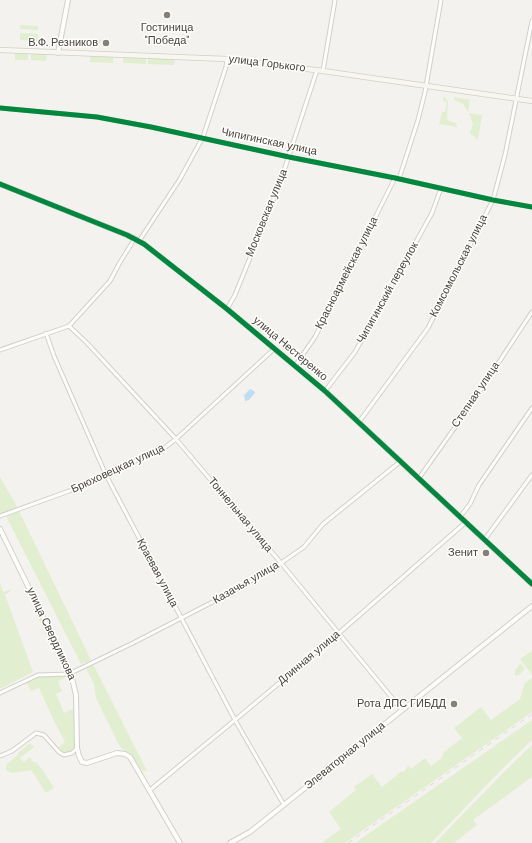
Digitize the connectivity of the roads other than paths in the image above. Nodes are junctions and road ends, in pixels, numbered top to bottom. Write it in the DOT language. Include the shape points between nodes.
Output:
graph roads {
  1 [pos="68,0"];
  2 [pos="335,0"];
  3 [pos="441,0"];
  4 [pos="532,21"];
  5 [pos="0,50"];
  6 [pos="58,52"];
  7 [pos="227,59"];
  8 [pos="317,70"];
  9 [pos="323,70"];
  10 [pos="426,86"];
  11 [pos="517,99"];
  12 [pos="532,101"];
  13 [pos="0,108"];
  14 [pos="203,138"];
  15 [pos="290,157"];
  16 [pos="397,178"];
  17 [pos="0,184"];
  18 [pos="441,188"];
  19 [pos="492,200"];
  20 [pos="532,206"];
  21 [pos="137,239"];
  22 [pos="227,309"];
  23 [pos="532,312"];
  24 [pos="69,326"];
  25 [pos="46,333"];
  26 [pos="274,348"];
  27 [pos="0,350"];
  28 [pos="295,366"];
  29 [pos="325,391"];
  30 [pos="532,408"];
  31 [pos="359,422"];
  32 [pos="176,439"];
  33 [pos="401,461"];
  34 [pos="106,475"];
  35 [pos="532,475"];
  36 [pos="419,478"];
  37 [pos="0,516"];
  38 [pos="460,517"];
  39 [pos="466,522"];
  40 [pos="0,529"];
  41 [pos="485,539"];
  42 [pos="281,563"];
  43 [pos="532,584"];
  44 [pos="532,606"];
  45 [pos="181,618"];
  46 [pos="339,633"];
  47 [pos="71,673"];
  48 [pos="0,693"];
  49 [pos="402,710"];
  50 [pos="236,720"];
  51 [pos="77,748"];
  52 [pos="0,756"];
  53 [pos="150,790"];
  54 [pos="284,805"];
  55 [pos="180,843"];
  56 [pos="230,843"];
  1 -- 6 [label="street"];
  2 -- 9 [label="street"];
  3 -- 10 [label="street, Красноармейская улица"];
  4 -- 11 [label="street, Комсомольская улица"];
  5 -- 6 [label="main road, улица Горького"];
  6 -- 7 [label="main road, улица Горького"];
  7 -- 8 [label="main road, улица Горького"];
  7 -- 14 [label="street"];
  8 -- 9 [label="main road, улица Горького"];
  8 -- 15 [label="street, Московская улица"];
  9 -- 10 [label="main road, улица Горького"];
  10 -- 11 [label="main road, улица Горького"];
  10 -- 16 [label="street, Красноармейская улица" via="418,120"];
  11 -- 12 [label="main road, улица Горького"];
  11 -- 19 [label="street, Комсомольская улица" via="506,154"];
  13 -- 14 [label="street, Чипигинская улица" via="97,117"];
  14 -- 15 [label="street, Чипигинская улица"];
  14 -- 21 [label="street" via="180,179"];
  15 -- 16 [label="street, Чипигинская улица"];
  15 -- 22 [label="street, Московская улица" via="235,295"];
  16 -- 18 [label="street, Чипигинская улица"];
  16 -- 28 [label="street, Красноармейская улица" via="315,337"];
  17 -- 21 [label="street, улица Нестеренко"];
  18 -- 19 [label="street, Чипигинская улица"];
  18 -- 29 [label="street, Чипигинский переулок" via="432,213 355,352"];
  19 -- 20 [label="street, Чипигинская улица"];
  19 -- 31 [label="street, Комсомольская улица" via="428,328"];
  21 -- 22 [label="street, улица Нестеренко"];
  21 -- 24 [label="street" via="110,281"];
  22 -- 26 [label="street, улица Нестеренко"];
  23 -- 36 [label="street, Степная улица"];
  24 -- 25 [label="street"];
  24 -- 32 [label="street, Тоннельная улица"];
  25 -- 27 [label="street"];
  25 -- 34 [label="street, Краевая улица"];
  26 -- 28 [label="street, улица Нестеренко"];
  26 -- 32 [label="street, Брюховецкая улица"];
  28 -- 29 [label="street, улица Нестеренко"];
  29 -- 31 [label="street, улица Нестеренко"];
  30 -- 38 [label="street"];
  31 -- 33 [label="street, улица Нестеренко"];
  32 -- 34 [label="street, Брюховецкая улица" via="159,452"];
  32 -- 42 [label="street, Тоннельная улица"];
  33 -- 36 [label="street, улица Нестеренко"];
  33 -- 42 [label="street, Казачья улица" via="323,524 304,546"];
  34 -- 37 [label="street, Брюховецкая улица"];
  34 -- 45 [label="street, Краевая улица"];
  35 -- 41 [label="street"];
  36 -- 38 [label="street, улица Нестеренко"];
  38 -- 39 [label="street, улица Нестеренко"];
  39 -- 41 [label="street, улица Нестеренко"];
  39 -- 46 [label="street, Длинная улица"];
  40 -- 47 [label="street, улица Свердликова"];
  41 -- 43 [label="street, улица Нестеренко"];
  42 -- 45 [label="street, Казачья улица"];
  42 -- 46 [label="street, Тоннельная улица"];
  44 -- 49 [label="street, Элеваторная улица"];
  45 -- 47 [label="street, Казачья улица"];
  45 -- 50 [label="street, Краевая улица"];
  46 -- 49 [label="street, Тоннельная улица"];
  46 -- 50 [label="street, Длинная улица"];
  47 -- 48 [label="street" via="36,676"];
  47 -- 51 [label="street, улица Свердликова" via="76,699"];
  49 -- 54 [label="street, Элеваторная улица"];
  50 -- 53 [label="street, Длинная улица"];
  50 -- 54 [label="street, Краевая улица"];
  51 -- 52 [label="street" via="70,754 62,754 44,736 35,733 9,753"];
  51 -- 53 [label="street" via="82,761 87,763 120,753 128,755"];
  53 -- 55 [label="street"];
  54 -- 56 [label="street, Элеваторная улица" via="244,836"];
}
